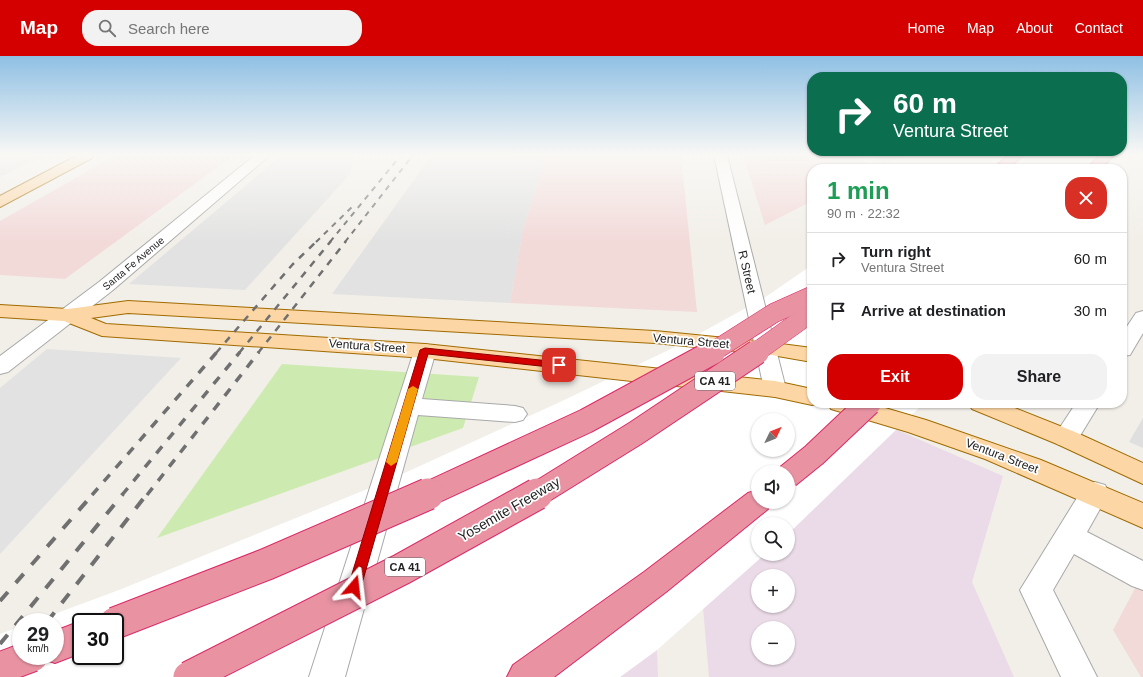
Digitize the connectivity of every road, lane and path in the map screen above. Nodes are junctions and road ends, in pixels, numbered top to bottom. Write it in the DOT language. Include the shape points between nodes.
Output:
graph roads {
  1 [pos="33,184"];
  2 [pos="228,184"];
  3 [pos="727,184"];
  4 [pos="0,202"];
  5 [pos="807,298"];
  6 [pos="0,311"];
  7 [pos="68,315"];
  8 [pos="807,316"];
  9 [pos="1143,317"];
  10 [pos="1127,342"];
  11 [pos="766,348"];
  12 [pos="425,350"];
  13 [pos="807,354"];
  14 [pos="0,367"];
  15 [pos="775,390"];
  16 [pos="807,396"];
  17 [pos="408,406"];
  18 [pos="857,408"];
  19 [pos="864,408"];
  20 [pos="992,408"];
  21 [pos="1085,408"];
  22 [pos="515,414"];
  23 [pos="1066,438"];
  24 [pos="795,470"];
  25 [pos="1143,474"];
  26 [pos="1095,493"];
  27 [pos="751,507"];
  28 [pos="1143,516"];
  29 [pos="1069,537"];
  30 [pos="1143,576"];
  31 [pos="124,619"];
  32 [pos="12,664"];
  33 [pos="0,668"];
  34 [pos="189,677"];
  35 [pos="327,677"];
  36 [pos="525,677"];
  37 [pos="1079,677"];
  1 -- 4 [label="main road"];
  2 -- 7 [label="street, Santa Fe Avenue"];
  3 -- 11 [label="street, R Street"];
  5 -- 31 [label="highway, bridge" via="774,313 702,358 586,422 282,557"];
  6 -- 7 [label="main road, Ventura Street"];
  7 -- 11 [label="main road, Ventura Street" via="128,307 655,337"];
  7 -- 12 [label="main road, Ventura Street" via="102,330"];
  7 -- 14 [label="street, Santa Fe Avenue"];
  8 -- 34 [label="highway, Yosemite Freeway / CA 41, bridge" via="678,406 528,499 405,567"];
  9 -- 10 [label="street"];
  11 -- 13 [label="main road, Ventura Street"];
  11 -- 15 [label="street, R Street"];
  12 -- 15 [label="main road, Ventura Street"];
  12 -- 17 [label="street"];
  15 -- 16 [label="main road, Ventura Street"];
  17 -- 22 [label="street"];
  17 -- 35 [label="street"];
  18 -- 26 [label="main road, Ventura Street" via="945,435"];
  19 -- 24 [label="highway, bridge"];
  20 -- 23 [label="main road"];
  21 -- 23 [label="street"];
  23 -- 25 [label="main road"];
  26 -- 28 [label="main road, Ventura Street"];
  26 -- 29 [label="street"];
  27 -- 36 [label="highway" via="655,582"];
  29 -- 30 [label="street"];
  29 -- 37 [label="street" via="1036,590"];
  32 -- 33 [label="highway, bridge"];
}
